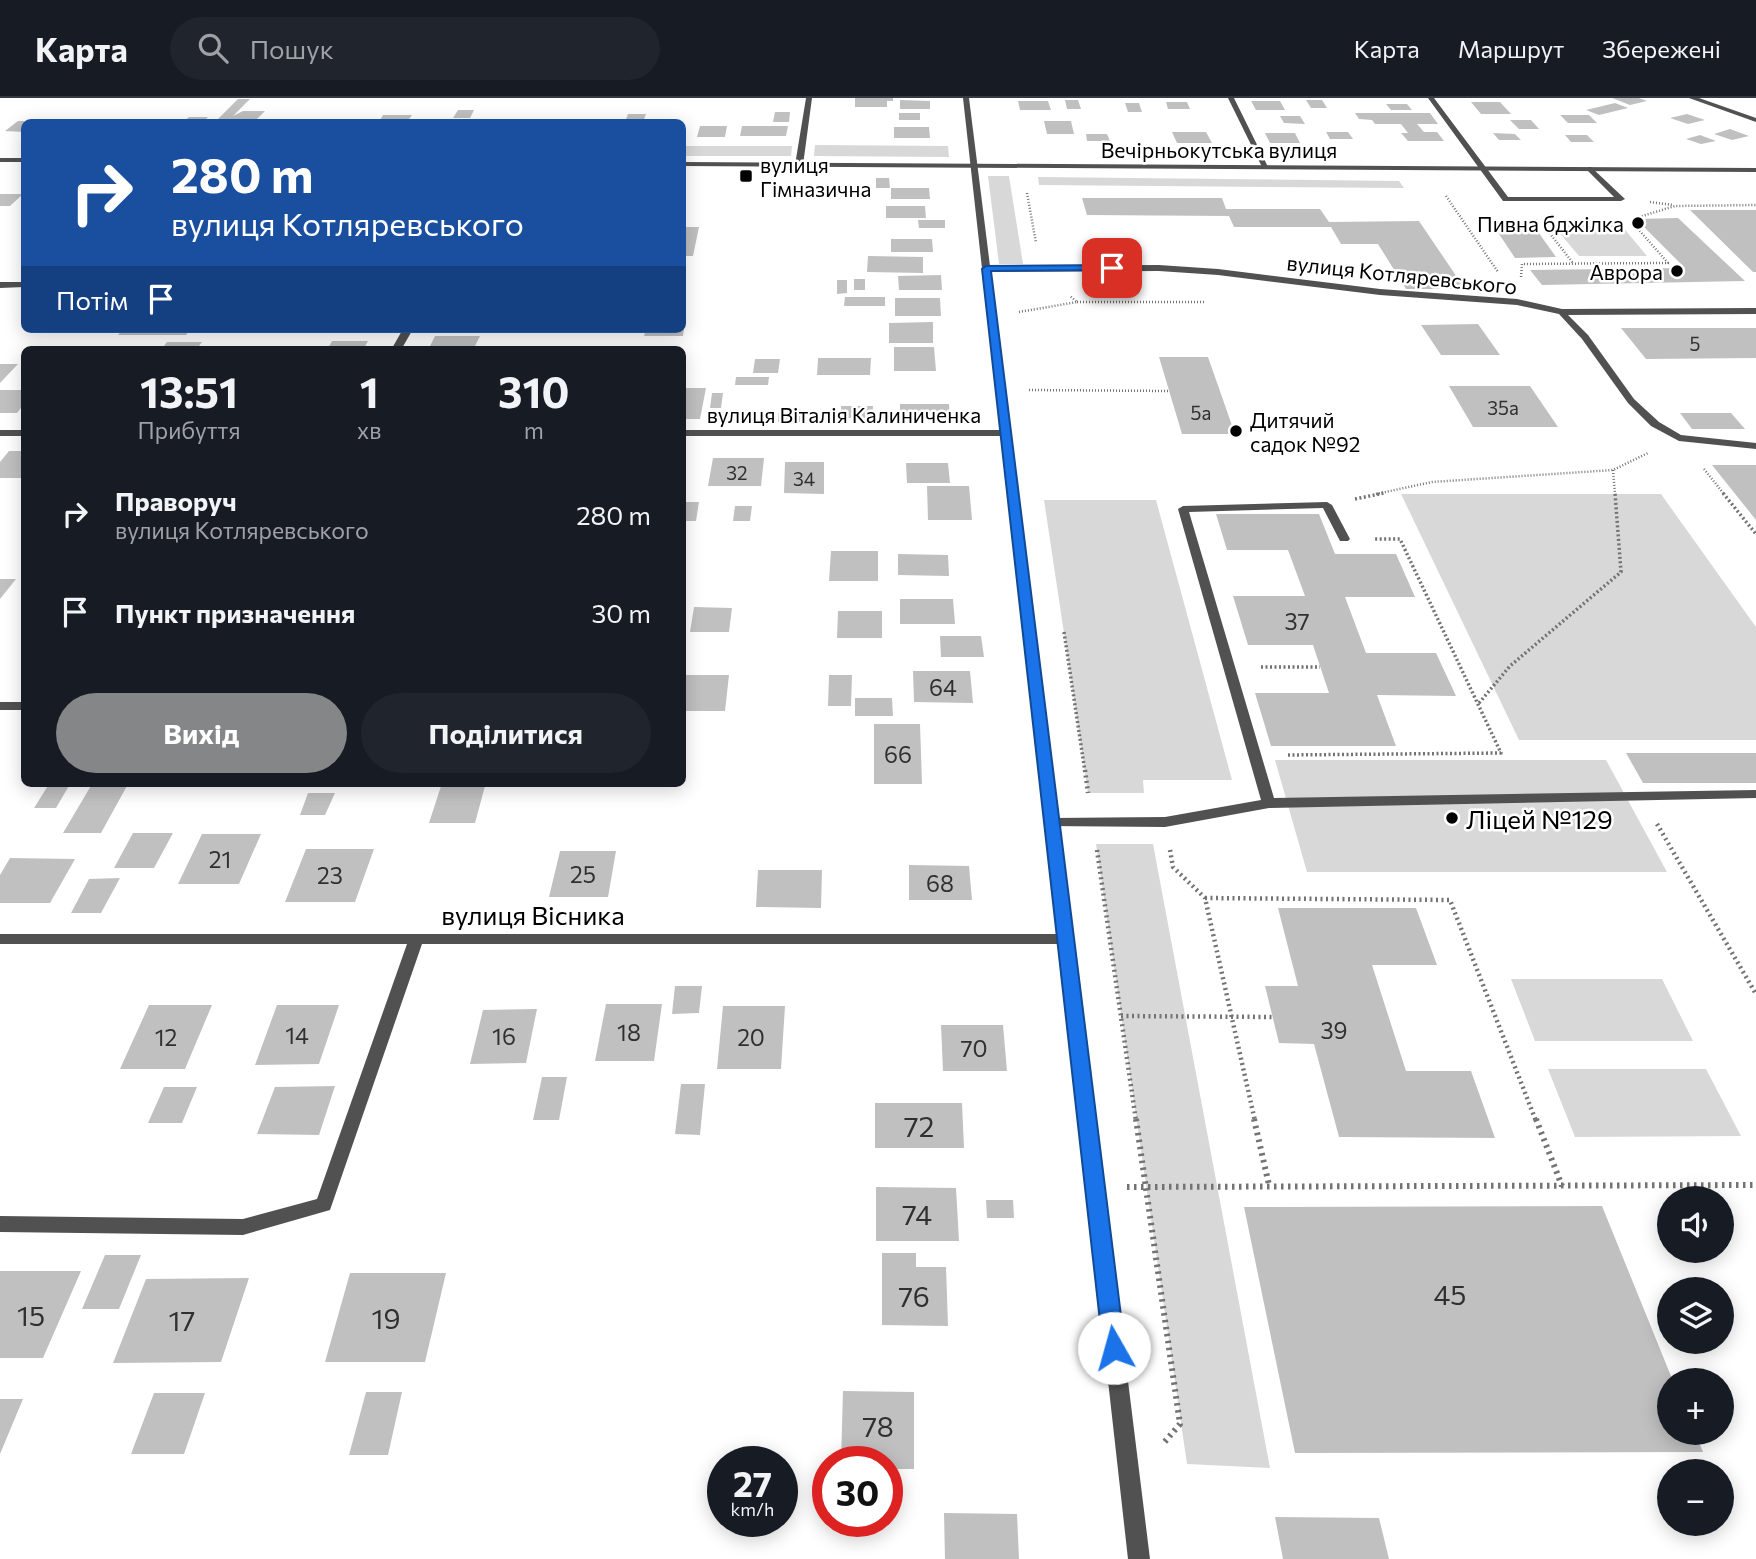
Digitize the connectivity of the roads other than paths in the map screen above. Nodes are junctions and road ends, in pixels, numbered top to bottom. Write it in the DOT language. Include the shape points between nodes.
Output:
graph roads {
  1 [pos="809,98"];
  2 [pos="966,98"];
  3 [pos="1231,98"];
  4 [pos="1431,98"];
  5 [pos="1692,98"];
  6 [pos="1756,120"];
  7 [pos="0,160"];
  8 [pos="21,160"];
  9 [pos="686,164"];
  10 [pos="799,164"];
  11 [pos="974,166"];
  12 [pos="1266,167"];
  13 [pos="1484,169"];
  14 [pos="1591,169"];
  15 [pos="1756,170"];
  16 [pos="986,269"];
  17 [pos="0,285"];
  18 [pos="21,285"];
  19 [pos="1756,311"];
  20 [pos="1562,312"];
  21 [pos="0,433"];
  22 [pos="21,433"];
  23 [pos="686,433"];
  24 [pos="1006,433"];
  25 [pos="1756,446"];
  26 [pos="1344,539"];
  27 [pos="0,706"];
  28 [pos="21,706"];
  29 [pos="1756,794"];
  30 [pos="1269,803"];
  31 [pos="1051,822"];
  32 [pos="0,939"];
  33 [pos="416,939"];
  34 [pos="1065,939"];
  35 [pos="0,1224"];
  36 [pos="1139,1559"];
  1 -- 10 [label="street"];
  2 -- 11 [label="street"];
  3 -- 12 [label="street"];
  4 -- 13 [label="street"];
  5 -- 6 [label="street"];
  7 -- 8 [label="street"];
  9 -- 10 [label="street, Вечірньокутська вулиця"];
  10 -- 11 [label="street, Вечірньокутська вулиця"];
  11 -- 12 [label="street, Вечірньокутська вулиця"];
  11 -- 16 [label="street"];
  12 -- 13 [label="street, Вечірньокутська вулиця"];
  13 -- 14 [label="street, Вечірньокутська вулиця"];
  13 -- 14 [label="street" via="1506,199 1621,199"];
  14 -- 15 [label="street, Вечірньокутська вулиця"];
  16 -- 20 [label="street, вулиця Котляревського" via="1159,268 1518,302"];
  16 -- 24 [label="street"];
  17 -- 18 [label="street"];
  19 -- 20 [label="street, вулиця Котляревського"];
  20 -- 25 [label="street" via="1631,401 1655,424 1679,438"];
  21 -- 22 [label="street"];
  23 -- 24 [label="street, вулиця Віталія Калиниченка"];
  24 -- 31 [label="street"];
  26 -- 30 [label="street" via="1327,505 1183,509"];
  27 -- 28 [label="street"];
  29 -- 30 [label="street"];
  30 -- 31 [label="street" via="1164,822"];
  31 -- 34 [label="street"];
  32 -- 33 [label="street, вулиця Вісника"];
  33 -- 34 [label="street, вулиця Вісника"];
  33 -- 35 [label="street" via="324,1205 243,1227"];
  34 -- 36 [label="street"];
}
